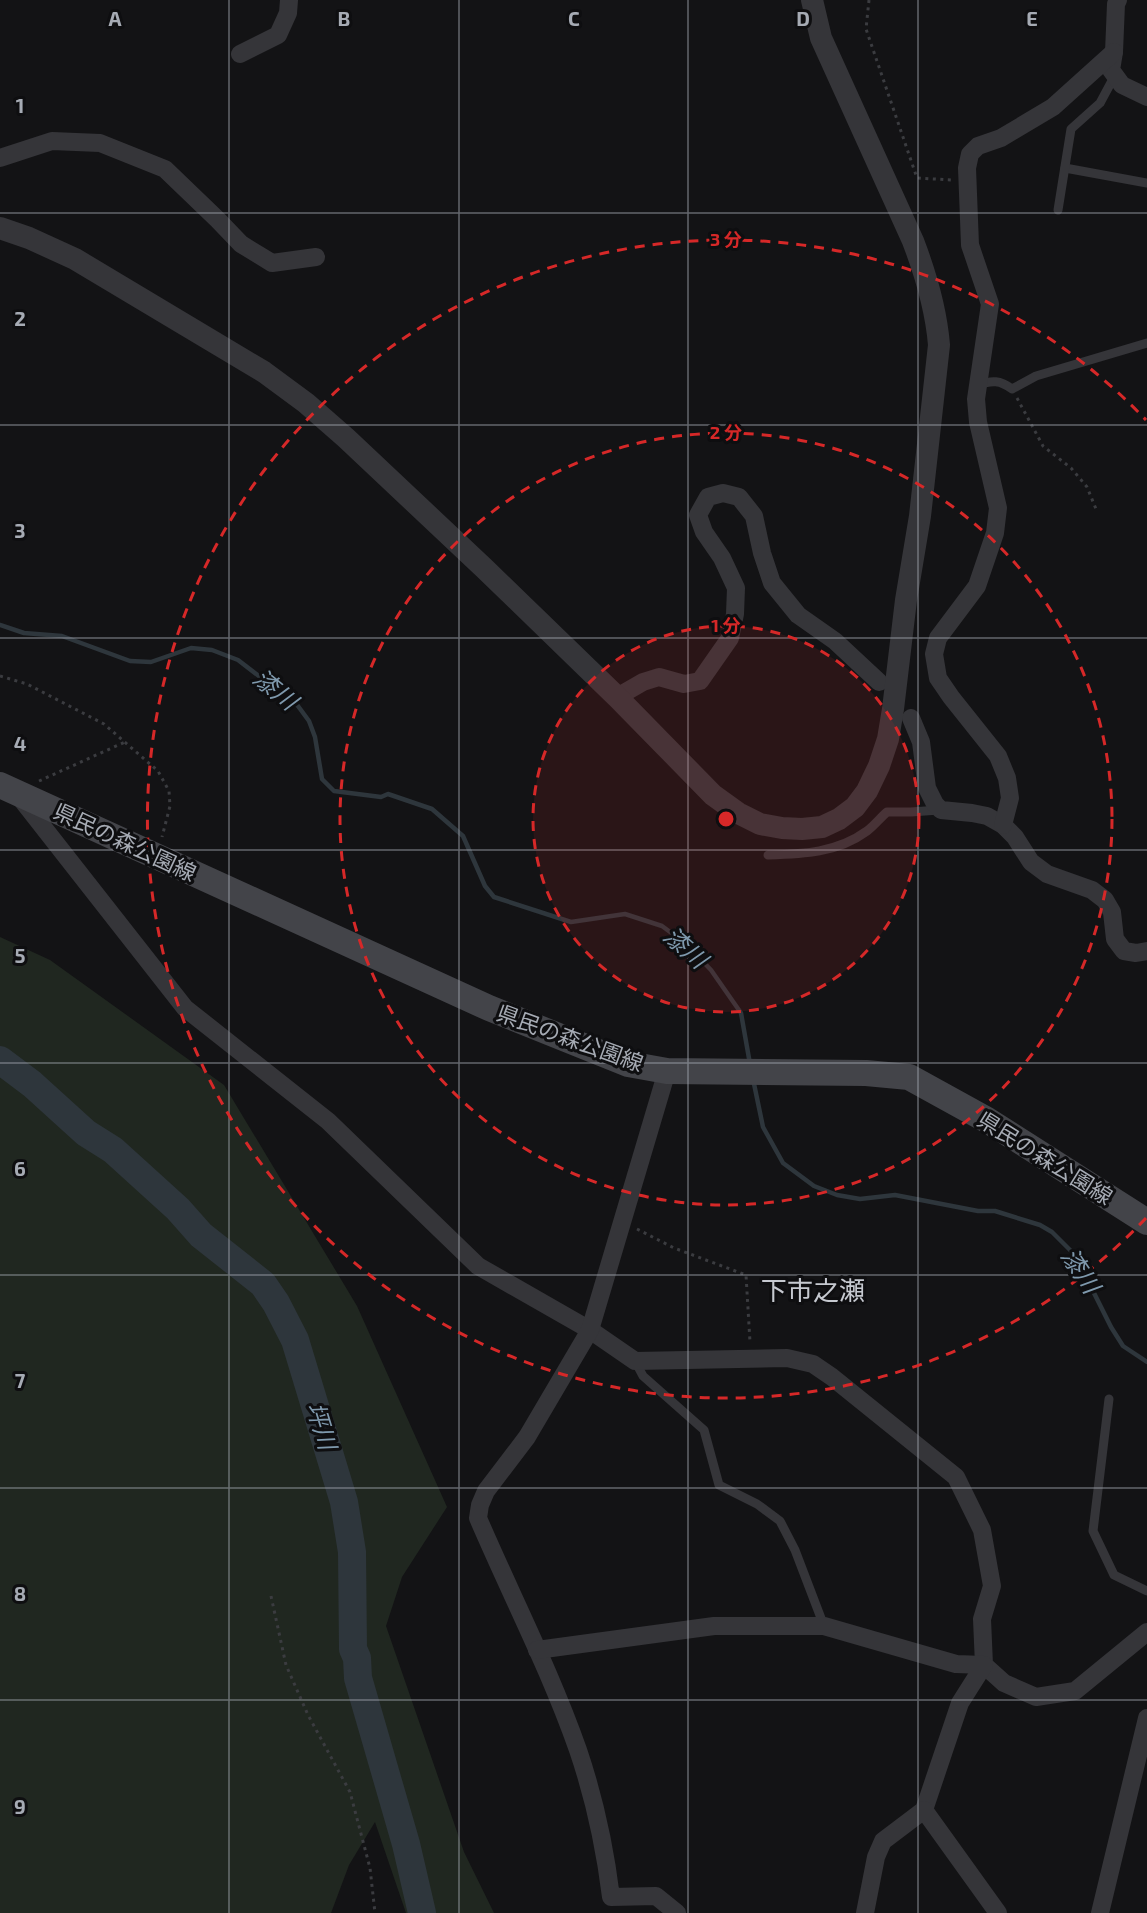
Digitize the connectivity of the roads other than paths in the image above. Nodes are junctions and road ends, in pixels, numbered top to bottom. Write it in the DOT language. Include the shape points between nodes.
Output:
graph roads {
  1 [pos="289,0"];
  2 [pos="812,0"];
  3 [pos="1112,1"];
  4 [pos="1114,52"];
  5 [pos="240,54"];
  6 [pos="1115,75"];
  7 [pos="1147,97"];
  8 [pos="0,158"];
  9 [pos="1065,168"];
  10 [pos="1147,183"];
  11 [pos="1058,210"];
  12 [pos="0,228"];
  13 [pos="316,257"];
  14 [pos="1147,344"];
  15 [pos="978,385"];
  16 [pos="879,682"];
  17 [pos="617,698"];
  18 [pos="911,718"];
  19 [pos="7,788"];
  20 [pos="941,810"];
  21 [pos="1003,825"];
  22 [pos="768,855"];
  23 [pos="1147,951"];
  24 [pos="667,1071"];
  25 [pos="1147,1222"];
  26 [pos="590,1330"];
  27 [pos="635,1361"];
  28 [pos="1109,1399"];
  29 [pos="1147,1591"];
  30 [pos="824,1626"];
  31 [pos="1147,1632"];
  32 [pos="537,1650"];
  33 [pos="984,1665"];
  34 [pos="1147,1718"];
  35 [pos="924,1810"];
  36 [pos="677,1913"];
  37 [pos="865,1913"];
  38 [pos="998,1913"];
  39 [pos="1100,1913"];
  1 -- 5 [label="street" via="278,35"];
  2 -- 17 [label="street" via="821,38 913,241 937,324 939,345 921,505 888,739 879,766 855,807 822,827 782,828 760,824 713,795"];
  3 -- 4 [label="street"];
  4 -- 6 [label="street" via="1111,70"];
  4 -- 15 [label="street" via="1053,107 1001,138 978,146 970,154 970,245 990,304"];
  6 -- 7 [label="street" via="1122,85"];
  6 -- 9 [label="lane" via="1100,103 1071,129"];
  8 -- 13 [label="street" via="52,141 100,143 165,169 241,244 272,263"];
  9 -- 10 [label="lane"];
  9 -- 11 [label="lane"];
  12 -- 17 [label="street" via="75,259 264,372 306,403"];
  14 -- 15 [label="lane" via="1036,376 1012,389 1004,382 991,380"];
  15 -- 21 [label="street" via="978,422 998,508 995,533 977,586 938,638 934,654 938,678 1003,767 1010,798"];
  16 -- 17 [label="street" via="835,641 798,615 772,583 754,516 739,497 723,493 708,497 698,515 736,588 730,638 700,681 684,684 659,677"];
  18 -- 20 [label="street" via="921,742 927,788"];
  19 -- 24 [label="main road, 県民の森公園線" via="489,1008 628,1064"];
  19 -- 26 [label="street" via="185,1008 328,1121 478,1266"];
  20 -- 21 [label="street" via="987,816"];
  20 -- 22 [label="lane" via="887,812 868,831 827,851"];
  21 -- 23 [label="street" via="1031,862 1047,874 1092,890 1106,900 1112,912 1115,939 1124,951"];
  24 -- 25 [label="main road, 県民の森公園線" via="792,1071 909,1077 987,1120"];
  24 -- 26 [label="street"];
  26 -- 27 [label="street"];
  26 -- 32 [label="street" via="527,1437 486,1491 480,1505 478,1518"];
  27 -- 30 [label="lane" via="643,1376 704,1430 719,1485 780,1521"];
  27 -- 33 [label="street" via="787,1358 813,1364 956,1477 982,1530 992,1586 982,1619"];
  28 -- 29 [label="lane" via="1093,1531 1114,1575"];
  30 -- 32 [label="street" via="714,1626"];
  30 -- 33 [label="street" via="956,1664"];
  31 -- 33 [label="street" via="1075,1691 1036,1697 1004,1683"];
  32 -- 36 [label="street" via="591,1791 611,1897 656,1896"];
  33 -- 35 [label="street" via="960,1703"];
  34 -- 39 [label="street"];
  35 -- 37 [label="street" via="883,1841"];
  35 -- 38 [label="street"];
}
